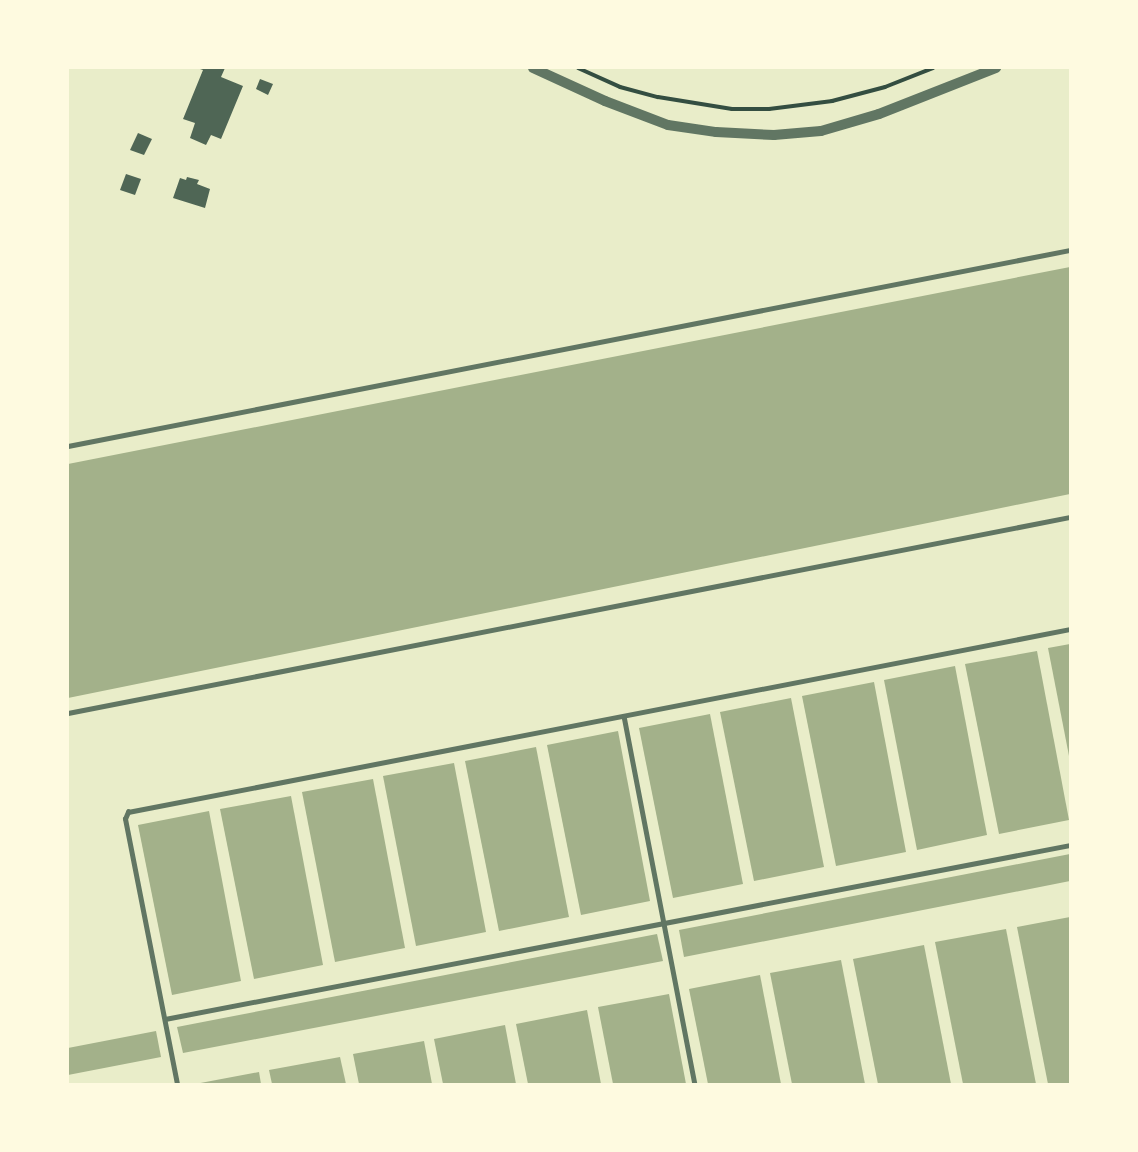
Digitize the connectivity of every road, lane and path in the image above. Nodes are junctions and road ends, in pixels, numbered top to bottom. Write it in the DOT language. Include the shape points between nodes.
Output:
graph roads {
  1 [pos="533,68"];
  2 [pos="578,68"];
  3 [pos="933,68"];
  4 [pos="996,68"];
  5 [pos="1071,250"];
  6 [pos="68,446"];
  7 [pos="1071,518"];
  8 [pos="1071,629"];
  9 [pos="68,713"];
  10 [pos="624,716"];
  11 [pos="1071,845"];
  12 [pos="664,923"];
  13 [pos="165,1019"];
  14 [pos="177,1084"];
  15 [pos="695,1084"];
  1 -- 4 [label="street" via="563,84 668,125 774,135 821,131 879,114"];
  2 -- 3 [label="path" via="620,87 732,109 832,101 885,87"];
  5 -- 6 [label="lane"];
  7 -- 9 [label="lane"];
  8 -- 10 [label="lane"];
  10 -- 12 [label="lane"];
  10 -- 13 [label="lane" via="128,812 124,819"];
  11 -- 12 [label="lane"];
  12 -- 13 [label="lane"];
  12 -- 15 [label="lane"];
  13 -- 14 [label="lane"];
}
